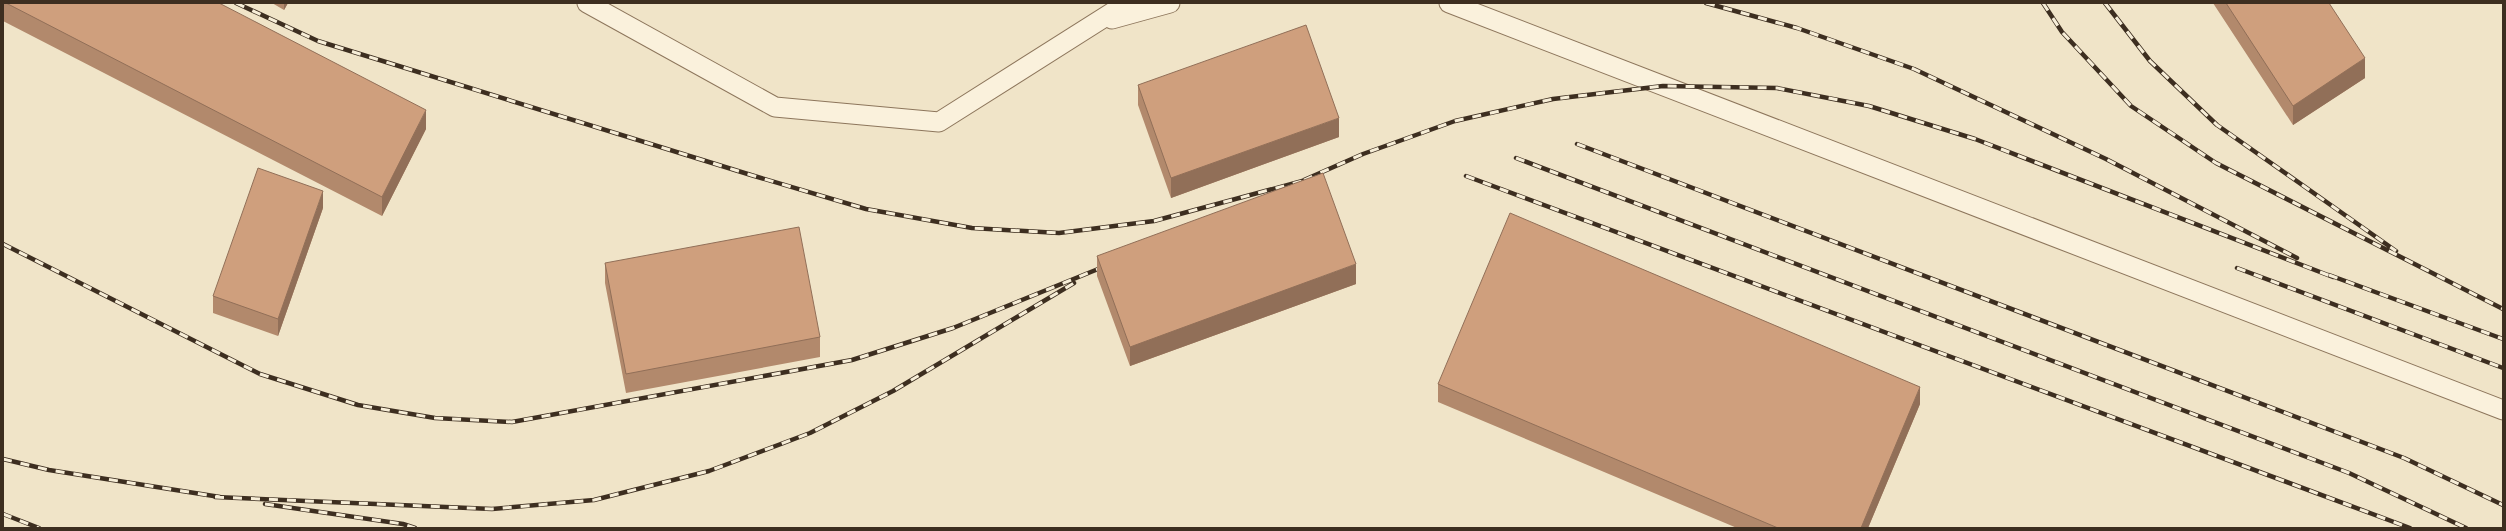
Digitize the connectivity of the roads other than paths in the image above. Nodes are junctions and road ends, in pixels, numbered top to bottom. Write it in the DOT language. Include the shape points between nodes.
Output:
graph roads {
  1 [pos="587,3"];
  2 [pos="1127,3"];
  3 [pos="1170,3"];
  4 [pos="1449,3"];
  5 [pos="1099,23"];
  6 [pos="2503,410"];
  1 -- 5 [label="lane" via="775,107 938,122"];
  2 -- 5 [label="lane"];
  3 -- 5 [label="lane"];
  4 -- 6 [label="lane"];
}
